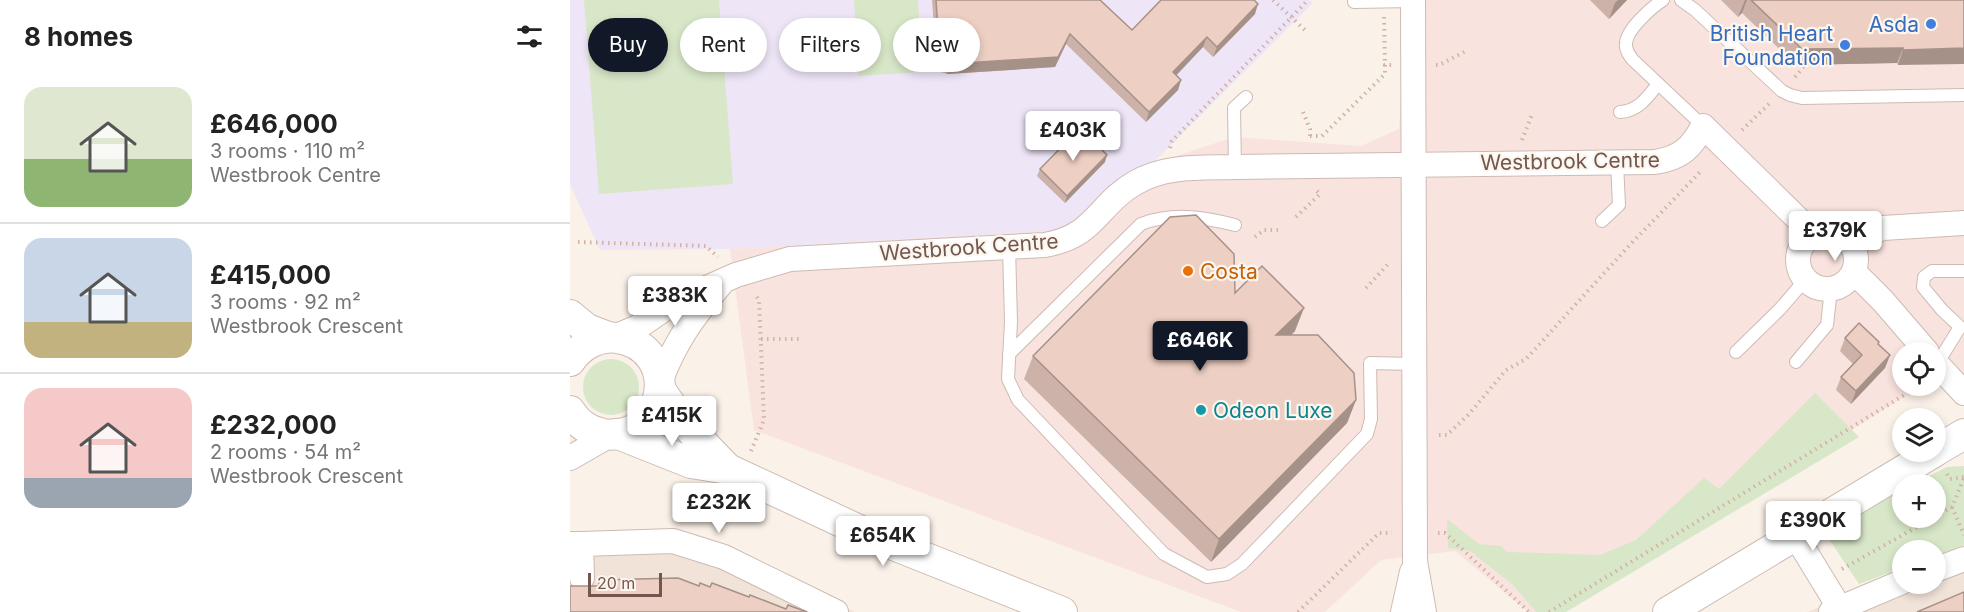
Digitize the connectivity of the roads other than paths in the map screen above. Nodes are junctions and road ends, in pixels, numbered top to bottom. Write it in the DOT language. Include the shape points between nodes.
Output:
graph roads {
  1 [pos="1413,0"];
  2 [pos="1663,0"];
  3 [pos="1681,0"];
  4 [pos="1384,1"];
  5 [pos="1354,2"];
  6 [pos="1658,84"];
  7 [pos="1964,95"];
  8 [pos="1246,97"];
  9 [pos="1620,112"];
  10 [pos="1703,126"];
  11 [pos="1617,163"];
  12 [pos="1413,165"];
  13 [pos="1235,167"];
  14 [pos="1602,221"];
  15 [pos="1964,223"];
  16 [pos="1235,225"];
  17 [pos="1808,237"];
  18 [pos="1851,243"];
  19 [pos="1009,247"];
  20 [pos="1964,270"];
  21 [pos="1854,272"];
  22 [pos="1805,279"];
  23 [pos="721,283"];
  24 [pos="1831,288"];
  25 [pos="570,315"];
  26 [pos="1962,324"];
  27 [pos="611,337"];
  28 [pos="1918,342"];
  29 [pos="1946,343"];
  30 [pos="1736,352"];
  31 [pos="1010,354"];
  32 [pos="570,361"];
  33 [pos="1796,362"];
  34 [pos="1414,364"];
  35 [pos="1946,373"];
  36 [pos="660,386"];
  37 [pos="1964,393"];
  38 [pos="570,411"];
  39 [pos="614,434"];
  40 [pos="1964,434"];
  41 [pos="1946,444"];
  42 [pos="570,458"];
  43 [pos="1916,462"];
  44 [pos="737,473"];
  45 [pos="1795,535"];
  46 [pos="575,544"];
  47 [pos="1964,559"];
  48 [pos="1415,561"];
  49 [pos="1946,566"];
  50 [pos="582,578"];
  51 [pos="1892,586"];
  52 [pos="1835,610"];
  53 [pos="836,612"];
  54 [pos="1062,612"];
  55 [pos="1403,612"];
  56 [pos="1424,612"];
  57 [pos="1668,612"];
  1 -- 4 [label="lane"];
  1 -- 12 [label="street"];
  2 -- 6 [label="lane" via="1631,29 1626,42 1633,60"];
  3 -- 7 [label="lane" via="1790,95"];
  4 -- 5 [label="lane"];
  6 -- 9 [label="lane" via="1630,111"];
  6 -- 10 [label="lane"];
  8 -- 13 [label="lane" via="1234,108"];
  10 -- 11 [label="street, Westbrook Centre" via="1688,148 1674,158"];
  10 -- 17 [label="street" via="1800,220"];
  11 -- 12 [label="street, Westbrook Centre"];
  11 -- 14 [label="lane" via="1618,205"];
  12 -- 13 [label="street, Westbrook Centre"];
  12 -- 34 [label="street"];
  13 -- 19 [label="street, Westbrook Centre" via="1179,169 1152,175 1118,195 1076,235 1054,244"];
  15 -- 18 [label="street" via="1883,228"];
  16 -- 31 [label="lane" via="1205,217 1158,217 1141,224"];
  17 -- 18 [label="street" via="1826,230"];
  17 -- 22 [label="street" via="1798,253 1800,272"];
  18 -- 21 [label="street" via="1855,252"];
  19 -- 23 [label="street, Westbrook Centre" via="790,259"];
  19 -- 31 [label="lane"];
  20 -- 26 [label="lane" via="1932,270 1924,277 1923,287"];
  21 -- 24 [label="street" via="1840,286"];
  21 -- 28 [label="street"];
  22 -- 24 [label="street" via="1813,285"];
  22 -- 30 [label="lane"];
  23 -- 27 [label="street, Westbrook Centre" via="673,303 638,327"];
  23 -- 36 [label="street, Westbrook Centre" via="689,322 668,361"];
  24 -- 33 [label="lane" via="1827,325"];
  25 -- 27 [label="street" via="587,329"];
  26 -- 29 [label="lane"];
  27 -- 32 [label="street" via="581,347"];
  27 -- 36 [label="street" via="640,347 657,369"];
  31 -- 34 [label="lane" via="1008,379 1018,400 1164,554 1207,577 1227,574 1242,564 1367,434 1371,419 1371,363"];
  34 -- 48 [label="street"];
  35 -- 37 [label="street"];
  36 -- 39 [label="street" via="656,406 647,420 634,429"];
  36 -- 44 [label="street" via="689,430"];
  38 -- 39 [label="street" via="597,433"];
  39 -- 42 [label="street"];
  39 -- 44 [label="street" via="691,463"];
  40 -- 41 [label="street"];
  43 -- 45 [label="street"];
  44 -- 54 [label="street" via="876,538"];
  45 -- 52 [label="street"];
  45 -- 57 [label="street"];
  46 -- 50 [label="street"];
  46 -- 53 [label="street" via="673,541 724,558"];
  47 -- 49 [label="street"];
  48 -- 55 [label="street"];
  48 -- 56 [label="street"];
  51 -- 52 [label="street"];
}
